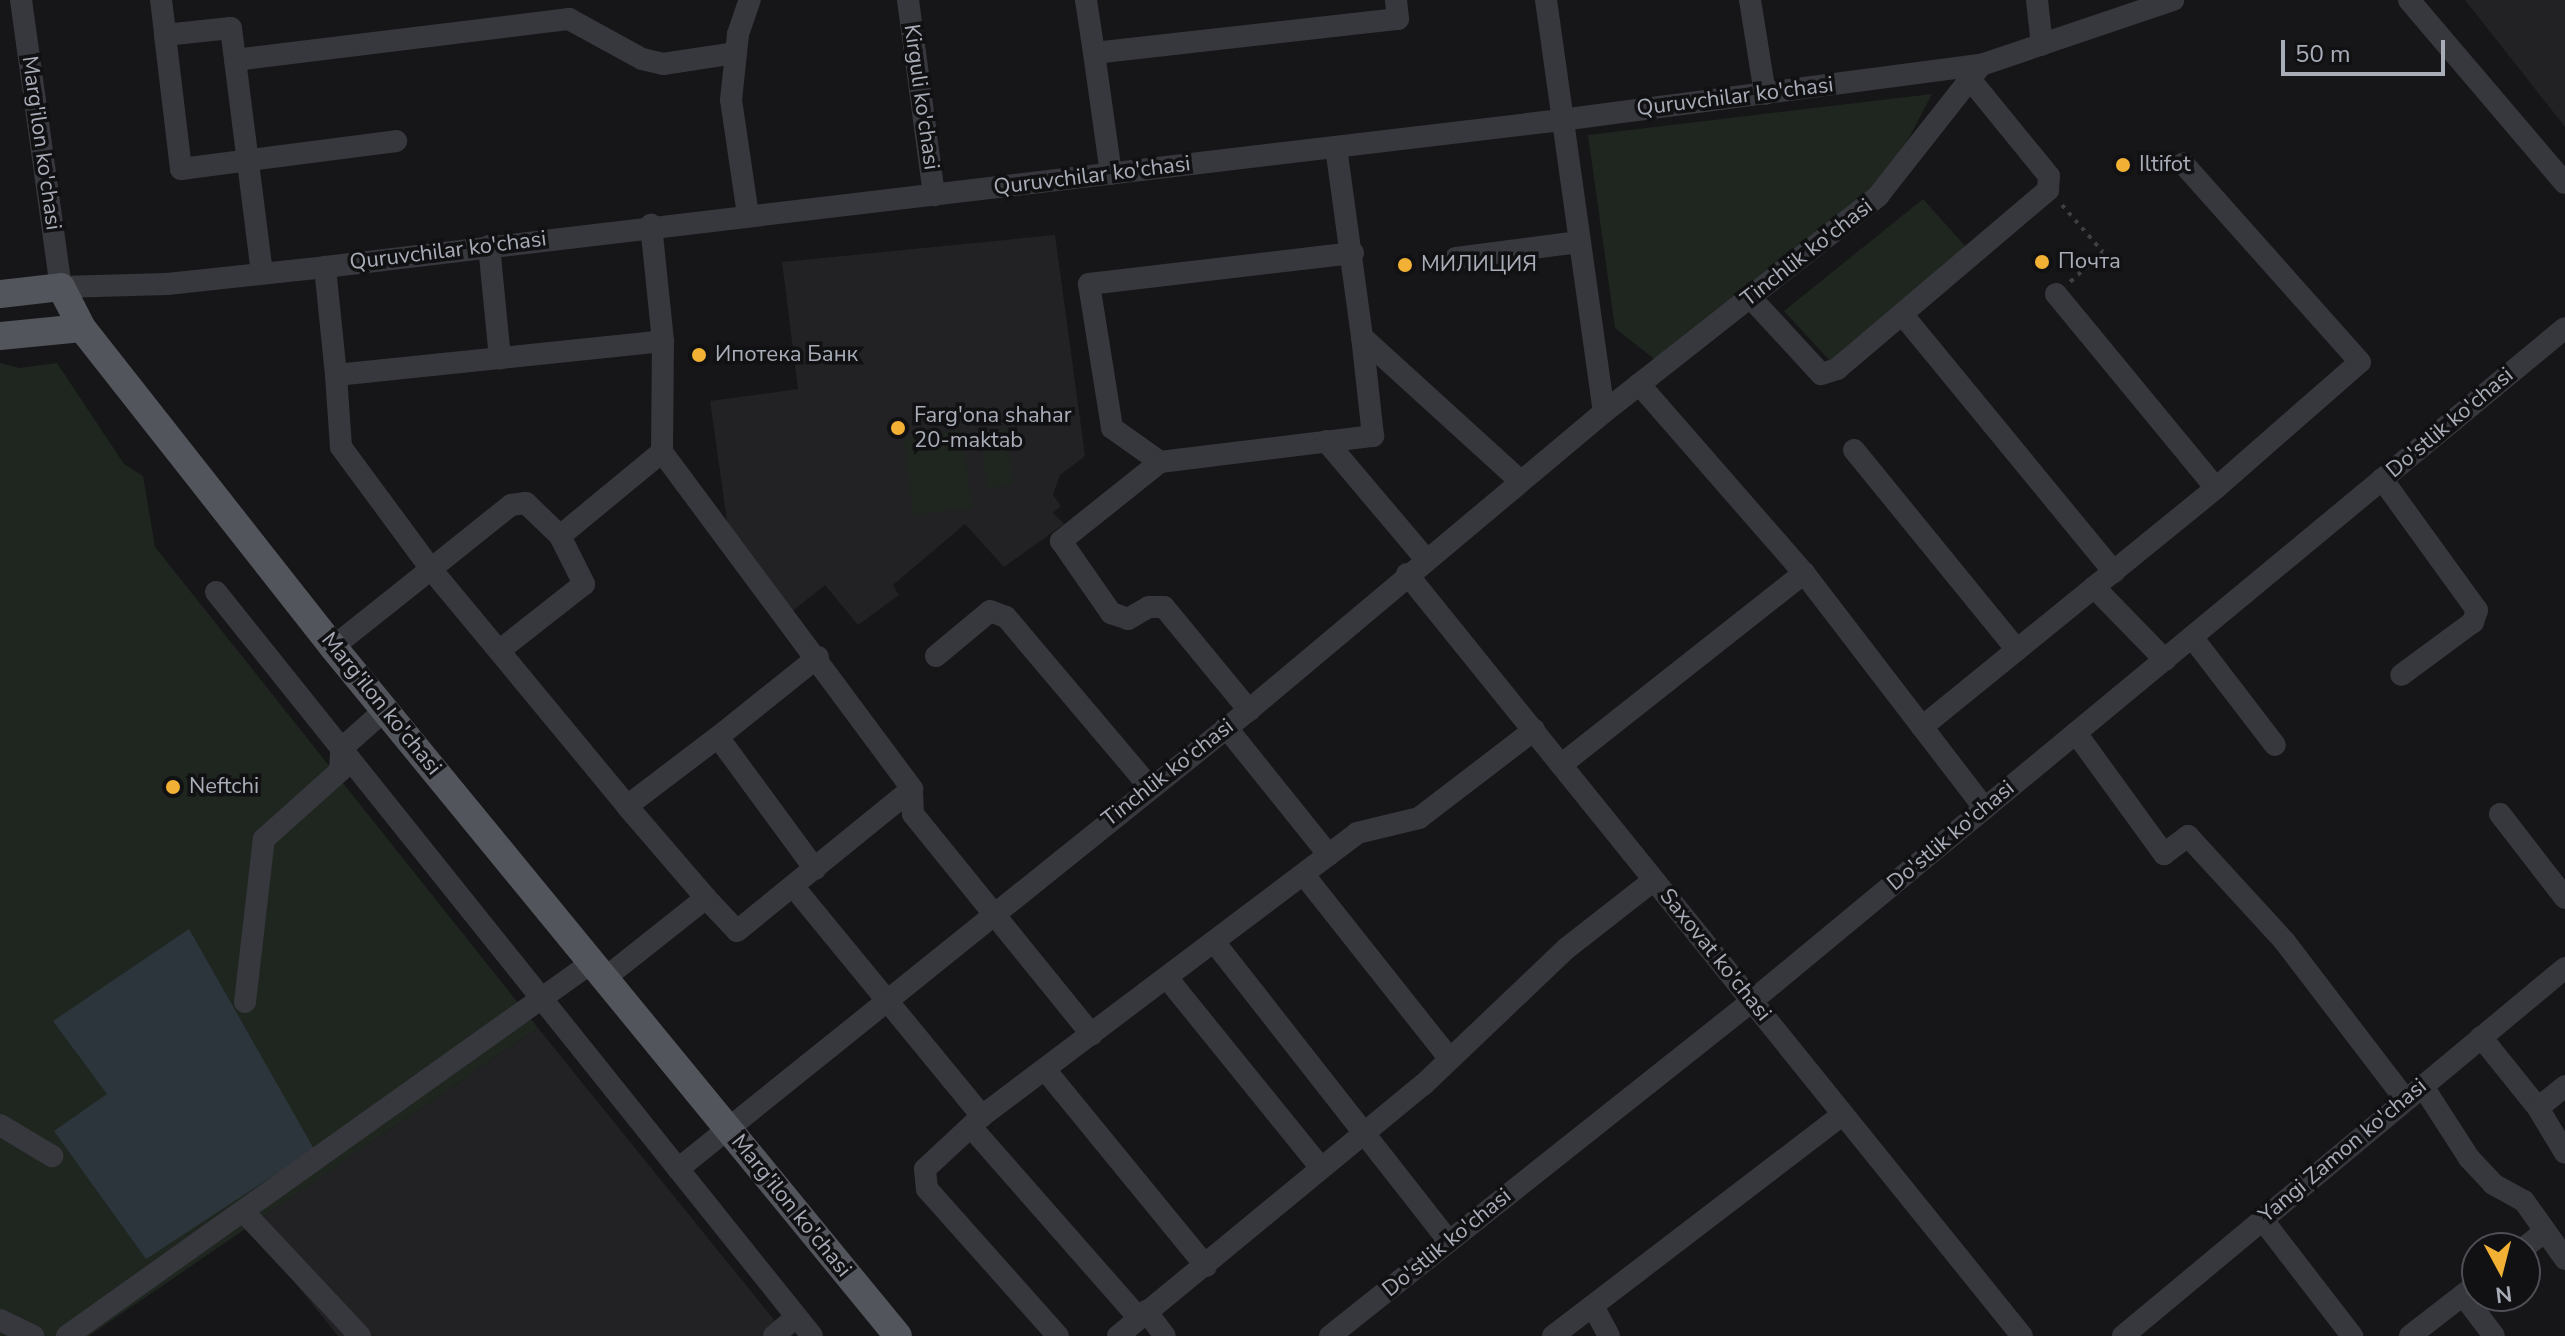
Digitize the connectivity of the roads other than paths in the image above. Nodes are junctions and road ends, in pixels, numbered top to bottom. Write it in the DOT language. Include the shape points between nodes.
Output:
graph roads {
  1 [pos="21,0"];
  2 [pos="161,0"];
  3 [pos="750,0"];
  4 [pos="908,0"];
  5 [pos="1086,0"];
  6 [pos="1396,0"];
  7 [pos="1546,0"];
  8 [pos="1750,0"];
  9 [pos="2037,0"];
  10 [pos="2173,0"];
  11 [pos="2409,0"];
  12 [pos="568,9"];
  13 [pos="165,35"];
  14 [pos="2042,45"];
  15 [pos="736,53"];
  16 [pos="1094,53"];
  17 [pos="235,60"];
  18 [pos="1976,72"];
  19 [pos="1765,94"];
  20 [pos="1561,120"];
  21 [pos="396,141"];
  22 [pos="1336,147"];
  23 [pos="248,160"];
  24 [pos="2183,163"];
  25 [pos="1111,174"];
  26 [pos="2565,183"];
  27 [pos="934,195"];
  28 [pos="748,215"];
  29 [pos="651,225"];
  30 [pos="1579,242"];
  31 [pos="489,246"];
  32 [pos="1353,253"];
  33 [pos="1456,258"];
  34 [pos="325,267"];
  35 [pos="262,272"];
  36 [pos="61,287"];
  37 [pos="0,294"];
  38 [pos="2056,294"];
  39 [pos="1750,297"];
  40 [pos="1902,314"];
  41 [pos="82,328"];
  42 [pos="2565,328"];
  43 [pos="0,336"];
  44 [pos="1362,337"];
  45 [pos="663,341"];
  46 [pos="500,358"];
  47 [pos="336,375"];
  48 [pos="1639,384"];
  49 [pos="1604,412"];
  50 [pos="1326,441"];
  51 [pos="1854,450"];
  52 [pos="662,452"];
  53 [pos="1160,462"];
  54 [pos="2382,479"];
  55 [pos="1520,481"];
  56 [pos="2216,488"];
  57 [pos="560,536"];
  58 [pos="1425,558"];
  59 [pos="431,569"];
  60 [pos="2114,572"];
  61 [pos="1804,573"];
  62 [pos="1407,574"];
  63 [pos="2094,587"];
  64 [pos="216,592"];
  65 [pos="2192,637"];
  66 [pos="333,647"];
  67 [pos="2017,650"];
  68 [pos="499,651"];
  69 [pos="936,656"];
  70 [pos="818,657"];
  71 [pos="2165,660"];
  72 [pos="2401,675"];
  73 [pos="385,710"];
  74 [pos="1249,710"];
  75 [pos="1226,727"];
  76 [pos="1922,727"];
  77 [pos="1534,730"];
  78 [pos="2076,733"];
  79 [pos="718,737"];
  80 [pos="2275,745"];
  81 [pos="341,749"];
  82 [pos="1561,765"];
  83 [pos="1149,786"];
  84 [pos="912,789"];
  85 [pos="627,806"];
  86 [pos="1985,809"];
  87 [pos="2500,814"];
  88 [pos="1329,855"];
  89 [pos="815,869"];
  90 [pos="1304,875"];
  91 [pos="1654,880"];
  92 [pos="793,886"];
  93 [pos="706,898"];
  94 [pos="2565,898"];
  95 [pos="991,917"];
  96 [pos="1215,943"];
  97 [pos="2565,968"];
  98 [pos="598,970"];
  99 [pos="1168,979"];
  100 [pos="543,999"];
  101 [pos="886,1000"];
  102 [pos="1752,1001"];
  103 [pos="245,1002"];
  104 [pos="1092,1035"];
  105 [pos="2481,1037"];
  106 [pos="1450,1059"];
  107 [pos="1047,1072"];
  108 [pos="2565,1086"];
  109 [pos="2414,1092"];
  110 [pos="2538,1108"];
  111 [pos="1843,1114"];
  112 [pos="976,1122"];
  113 [pos="0,1125"];
  114 [pos="728,1129"];
  115 [pos="1363,1133"];
  116 [pos="2565,1153"];
  117 [pos="52,1156"];
  118 [pos="1321,1168"];
  119 [pos="678,1169"];
  120 [pos="243,1211"];
  121 [pos="2262,1219"];
  122 [pos="2545,1231"];
  123 [pos="2541,1234"];
  124 [pos="1449,1241"];
  125 [pos="2565,1259"];
  126 [pos="1206,1266"];
  127 [pos="2461,1296"];
  128 [pos="1593,1306"];
  129 [pos="2482,1312"];
  130 [pos="1143,1315"];
  131 [pos="796,1317"];
  132 [pos="0,1320"];
  133 [pos="33,1336"];
  134 [pos="67,1336"];
  135 [pos="360,1336"];
  136 [pos="774,1336"];
  137 [pos="812,1336"];
  138 [pos="898,1336"];
  139 [pos="1058,1336"];
  140 [pos="1118,1336"];
  141 [pos="1165,1336"];
  142 [pos="1330,1336"];
  143 [pos="1553,1336"];
  144 [pos="1609,1336"];
  145 [pos="2022,1336"];
  146 [pos="2123,1336"];
  147 [pos="2352,1336"];
  148 [pos="2410,1336"];
  149 [pos="2494,1336"];
  1 -- 36 [label="street, Marg'ilon ko'chasi"];
  2 -- 13 [label="street"];
  3 -- 15 [label="street"];
  4 -- 27 [label="street, Kirguli ko'chasi"];
  5 -- 16 [label="street"];
  6 -- 16 [label="street" via="1398,19"];
  7 -- 20 [label="street"];
  8 -- 19 [label="street"];
  9 -- 14 [label="street"];
  10 -- 14 [label="street, Quruvchilar ko'chasi"];
  11 -- 26 [label="street"];
  12 -- 15 [label="street" via="642,59 663,64"];
  12 -- 17 [label="street"];
  13 -- 17 [label="street" via="231,28"];
  13 -- 23 [label="street" via="181,169"];
  14 -- 18 [label="street, Quruvchilar ko'chasi"];
  15 -- 28 [label="street" via="731,100"];
  16 -- 25 [label="street"];
  17 -- 23 [label="street"];
  18 -- 19 [label="street, Quruvchilar ko'chasi"];
  18 -- 39 [label="street, Tinchlik ko'chasi" via="1878,196"];
  18 -- 40 [label="street" via="2049,176 2048,190"];
  19 -- 20 [label="street, Quruvchilar ko'chasi"];
  20 -- 22 [label="street, Quruvchilar ko'chasi"];
  20 -- 30 [label="street"];
  21 -- 23 [label="street"];
  22 -- 25 [label="street, Quruvchilar ko'chasi"];
  22 -- 32 [label="street"];
  23 -- 35 [label="street"];
  24 -- 56 [label="street" via="2360,362"];
  25 -- 27 [label="street, Quruvchilar ko'chasi"];
  27 -- 28 [label="street, Quruvchilar ko'chasi"];
  28 -- 29 [label="street, Quruvchilar ko'chasi"];
  29 -- 31 [label="street, Quruvchilar ko'chasi"];
  29 -- 45 [label="street"];
  30 -- 33 [label="street"];
  30 -- 49 [label="street"];
  31 -- 34 [label="street, Quruvchilar ko'chasi"];
  31 -- 46 [label="street"];
  32 -- 44 [label="street"];
  32 -- 53 [label="street" via="1089,284 1112,428"];
  34 -- 35 [label="street, Quruvchilar ko'chasi"];
  34 -- 47 [label="street"];
  35 -- 36 [label="street, Quruvchilar ko'chasi" via="167,284"];
  36 -- 37 [label="main road, Quruvchilar ko'chasi"];
  36 -- 41 [label="main road, Marg'ilon ko'chasi"];
  38 -- 56 [label="street"];
  39 -- 40 [label="street" via="1821,374 1837,369"];
  39 -- 48 [label="street, Tinchlik ko'chasi"];
  40 -- 60 [label="street"];
  41 -- 43 [label="main road"];
  41 -- 66 [label="main road, Marg'ilon ko'chasi"];
  42 -- 54 [label="street, Do'stlik ko'chasi"];
  44 -- 50 [label="street" via="1373,436"];
  44 -- 55 [label="street"];
  45 -- 46 [label="street"];
  45 -- 52 [label="street"];
  46 -- 47 [label="street"];
  47 -- 59 [label="street" via="341,447"];
  48 -- 49 [label="street, Tinchlik ko'chasi"];
  48 -- 61 [label="street"];
  49 -- 55 [label="street, Tinchlik ko'chasi"];
  50 -- 53 [label="street"];
  50 -- 58 [label="street"];
  51 -- 67 [label="street"];
  52 -- 57 [label="street"];
  52 -- 70 [label="street"];
  53 -- 74 [label="street" via="1061,541 1111,613 1128,619 1149,607 1164,607"];
  54 -- 65 [label="street, Do'stlik ko'chasi"];
  54 -- 72 [label="street" via="2477,610 2473,622"];
  55 -- 58 [label="street, Tinchlik ko'chasi"];
  56 -- 60 [label="street"];
  57 -- 59 [label="street" via="526,503 511,505"];
  57 -- 68 [label="street" via="584,584"];
  58 -- 62 [label="street, Tinchlik ko'chasi"];
  59 -- 66 [label="street"];
  59 -- 68 [label="street"];
  60 -- 63 [label="street"];
  61 -- 76 [label="street"];
  61 -- 82 [label="street"];
  62 -- 74 [label="street, Tinchlik ko'chasi"];
  62 -- 77 [label="street, Saxovat ko'chasi"];
  63 -- 67 [label="street"];
  63 -- 71 [label="street"];
  64 -- 81 [label="street"];
  65 -- 71 [label="street, Do'stlik ko'chasi"];
  65 -- 80 [label="street"];
  66 -- 73 [label="main road, Marg'ilon ko'chasi"];
  67 -- 76 [label="street"];
  68 -- 85 [label="street"];
  69 -- 83 [label="street" via="990,611 1006,617"];
  70 -- 79 [label="street"];
  70 -- 84 [label="street"];
  71 -- 78 [label="street, Do'stlik ko'chasi"];
  73 -- 81 [label="street"];
  73 -- 98 [label="main road, Marg'ilon ko'chasi"];
  74 -- 75 [label="street, Tinchlik ko'chasi"];
  75 -- 83 [label="street, Tinchlik ko'chasi"];
  75 -- 88 [label="street"];
  76 -- 86 [label="street"];
  77 -- 82 [label="street, Saxovat ko'chasi"];
  77 -- 88 [label="street" via="1419,818 1357,833"];
  78 -- 86 [label="street, Do'stlik ko'chasi"];
  78 -- 109 [label="street" via="2164,854 2188,836"];
  79 -- 85 [label="street"];
  79 -- 89 [label="street"];
  81 -- 100 [label="street"];
  81 -- 103 [label="street" via="340,771 264,839"];
  82 -- 91 [label="street, Saxovat ko'chasi"];
  83 -- 95 [label="street, Tinchlik ko'chasi"];
  84 -- 89 [label="street"];
  84 -- 95 [label="street" via="913,814"];
  85 -- 93 [label="street"];
  86 -- 102 [label="street, Do'stlik ko'chasi"];
  87 -- 94 [label="street"];
  88 -- 90 [label="street"];
  89 -- 92 [label="street"];
  90 -- 96 [label="street"];
  90 -- 106 [label="street"];
  91 -- 102 [label="street, Saxovat ko'chasi"];
  91 -- 106 [label="street" via="1567,948"];
  92 -- 93 [label="street" via="737,931"];
  92 -- 101 [label="street"];
  93 -- 98 [label="street"];
  95 -- 101 [label="street, Tinchlik ko'chasi"];
  95 -- 104 [label="street"];
  96 -- 99 [label="street"];
  96 -- 115 [label="street"];
  97 -- 105 [label="street, Yangi Zamon ko'chasi"];
  98 -- 100 [label="street"];
  98 -- 114 [label="main road, Marg'ilon ko'chasi"];
  99 -- 104 [label="street"];
  99 -- 118 [label="street"];
  100 -- 119 [label="street"];
  100 -- 120 [label="street"];
  101 -- 112 [label="street"];
  101 -- 114 [label="street, Tinchlik ko'chasi"];
  102 -- 111 [label="street, Saxovat ko'chasi"];
  102 -- 124 [label="street, Do'stlik ko'chasi"];
  104 -- 107 [label="street"];
  105 -- 109 [label="street, Yangi Zamon ko'chasi"];
  105 -- 110 [label="street"];
  106 -- 115 [label="street"];
  107 -- 112 [label="street"];
  107 -- 126 [label="street"];
  108 -- 110 [label="street"];
  109 -- 121 [label="street, Yangi Zamon ko'chasi"];
  109 -- 122 [label="street" via="2493,1184 2524,1201"];
  110 -- 116 [label="street"];
  111 -- 128 [label="street"];
  111 -- 145 [label="street, Saxovat ko'chasi"];
  112 -- 130 [label="street"];
  112 -- 139 [label="street" via="925,1169 927,1189"];
  113 -- 117 [label="street"];
  114 -- 119 [label="street, Tinchlik ko'chasi"];
  114 -- 138 [label="main road, Marg'ilon ko'chasi"];
  115 -- 118 [label="street"];
  115 -- 124 [label="street"];
  118 -- 126 [label="street"];
  119 -- 131 [label="street"];
  120 -- 134 [label="street"];
  120 -- 135 [label="street"];
  121 -- 146 [label="street, Yangi Zamon ko'chasi"];
  121 -- 147 [label="street"];
  122 -- 123 [label="street"];
  122 -- 125 [label="street"];
  124 -- 142 [label="street, Do'stlik ko'chasi"];
  126 -- 130 [label="street"];
  127 -- 148 [label="street"];
  128 -- 143 [label="street"];
  128 -- 144 [label="street"];
  129 -- 149 [label="street"];
  130 -- 140 [label="street"];
  130 -- 141 [label="street"];
  131 -- 136 [label="street"];
  131 -- 137 [label="street"];
  132 -- 133 [label="street"];
}
